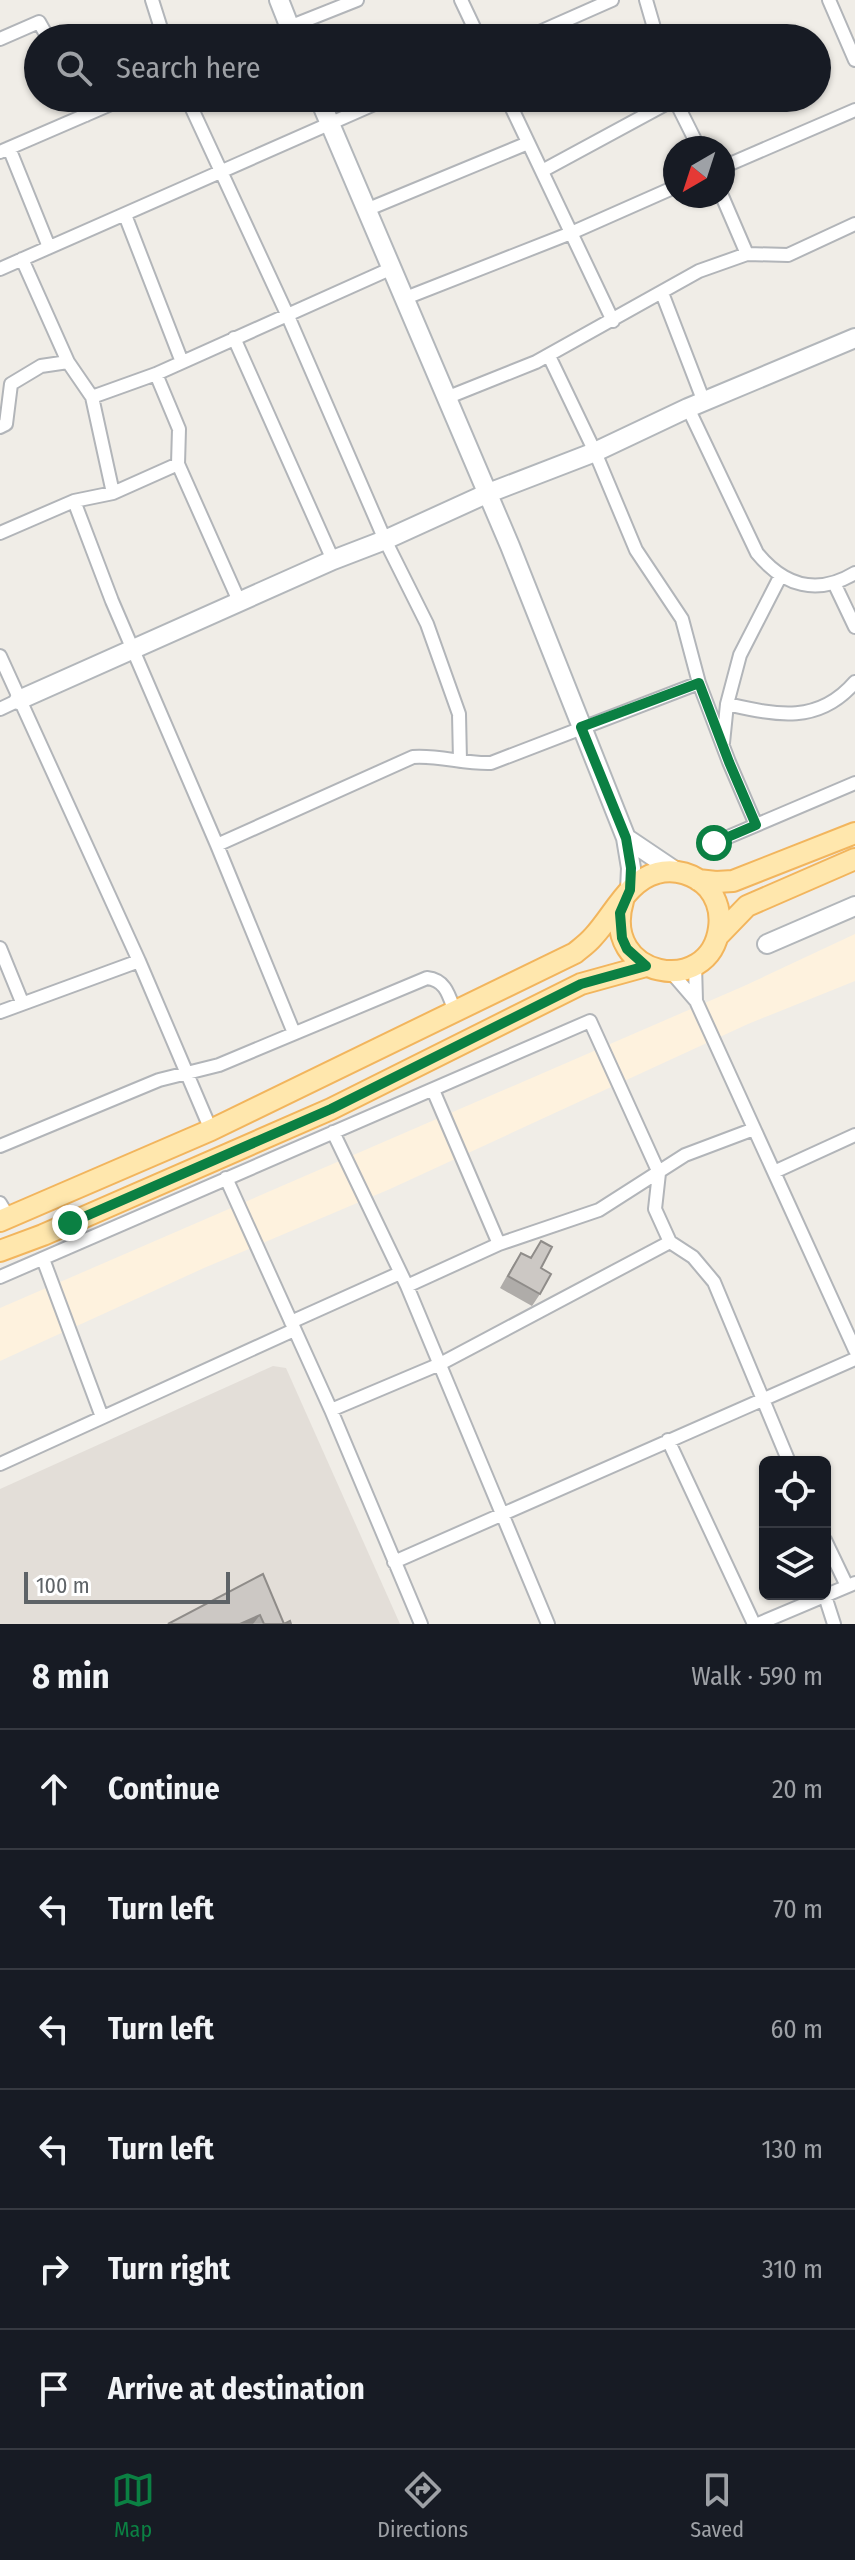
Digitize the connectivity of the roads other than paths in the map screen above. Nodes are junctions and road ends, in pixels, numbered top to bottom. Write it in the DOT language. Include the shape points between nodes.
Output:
graph roads {
  1 [pos="152,0"];
  2 [pos="279,0"];
  3 [pos="357,0"];
  4 [pos="461,0"];
  5 [pos="612,0"];
  6 [pos="646,0"];
  7 [pos="829,0"];
  8 [pos="160,24"];
  9 [pos="289,24"];
  10 [pos="308,24"];
  11 [pos="472,24"];
  12 [pos="558,24"];
  13 [pos="653,24"];
  14 [pos="24,29"];
  15 [pos="0,39"];
  16 [pos="854,53"];
  17 [pos="855,110"];
  18 [pos="85,112"];
  19 [pos="93,112"];
  20 [pos="194,112"];
  21 [pos="325,112"];
  22 [pos="355,112"];
  23 [pos="514,112"];
  24 [pos="651,112"];
  25 [pos="681,112"];
  26 [pos="86,115"];
  27 [pos="329,123"];
  28 [pos="693,136"];
  29 [pos="528,143"];
  30 [pos="5,150"];
  31 [pos="735,162"];
  32 [pos="542,171"];
  33 [pos="222,172"];
  34 [pos="663,192"];
  35 [pos="727,208"];
  36 [pos="366,210"];
  37 [pos="125,215"];
  38 [pos="855,224"];
  39 [pos="571,233"];
  40 [pos="49,247"];
  41 [pos="747,254"];
  42 [pos="22,259"];
  43 [pos="0,269"];
  44 [pos="390,269"];
  45 [pos="662,293"];
  46 [pos="403,299"];
  47 [pos="287,314"];
  48 [pos="613,321"];
  49 [pos="234,338"];
  50 [pos="855,338"];
  51 [pos="549,356"];
  52 [pos="68,362"];
  53 [pos="182,362"];
  54 [pos="156,374"];
  55 [pos="92,397"];
  56 [pos="446,398"];
  57 [pos="696,405"];
  58 [pos="0,427"];
  59 [pos="595,452"];
  60 [pos="178,464"];
  61 [pos="113,493"];
  62 [pos="486,494"];
  63 [pos="74,501"];
  64 [pos="0,533"];
  65 [pos="385,540"];
  66 [pos="333,560"];
  67 [pos="855,573"];
  68 [pos="780,577"];
  69 [pos="835,585"];
  70 [pos="239,601"];
  71 [pos="855,627"];
  72 [pos="134,649"];
  73 [pos="0,656"];
  74 [pos="855,682"];
  75 [pos="699,683"];
  76 [pos="19,700"];
  77 [pos="727,704"];
  78 [pos="0,709"];
  79 [pos="581,727"];
  80 [pos="723,747"];
  81 [pos="460,761"];
  82 [pos="855,783"];
  83 [pos="756,825"];
  84 [pos="852,834"];
  85 [pos="626,838"];
  86 [pos="714,843"];
  87 [pos="217,845"];
  88 [pos="855,859"];
  89 [pos="675,871"];
  90 [pos="698,880"];
  91 [pos="626,895"];
  92 [pos="855,906"];
  93 [pos="718,936"];
  94 [pos="767,944"];
  95 [pos="0,948"];
  96 [pos="139,961"];
  97 [pos="695,965"];
  98 [pos="646,966"];
  99 [pos="671,972"];
  100 [pos="696,1001"];
  101 [pos="22,1002"];
  102 [pos="0,1012"];
  103 [pos="455,1012"];
  104 [pos="294,1033"];
  105 [pos="186,1073"];
  106 [pos="433,1090"];
  107 [pos="754,1129"];
  108 [pos="211,1130"];
  109 [pos="333,1132"];
  110 [pos="855,1135"];
  111 [pos="0,1146"];
  112 [pos="774,1172"];
  113 [pos="659,1173"];
  114 [pos="226,1178"];
  115 [pos="3,1214"];
  116 [pos="670,1242"];
  117 [pos="499,1244"];
  118 [pos="0,1251"];
  119 [pos="43,1259"];
  120 [pos="400,1273"];
  121 [pos="0,1277"];
  122 [pos="407,1286"];
  123 [pos="292,1326"];
  124 [pos="855,1350"];
  125 [pos="855,1359"];
  126 [pos="440,1364"];
  127 [pos="762,1400"];
  128 [pos="331,1410"];
  129 [pos="102,1417"];
  130 [pos="668,1440"];
  131 [pos="786,1456"];
  132 [pos="0,1464"];
  133 [pos="500,1516"];
  134 [pos="831,1550"];
  135 [pos="394,1562"];
  136 [pos="851,1584"];
  137 [pos="831,1593"];
  138 [pos="815,1600"];
  139 [pos="826,1600"];
  140 [pos="421,1624"];
  141 [pos="548,1624"];
  142 [pos="756,1624"];
  143 [pos="834,1624"];
  1 -- 8 [label="street"];
  2 -- 9 [label="street"];
  3 -- 10 [label="street"];
  4 -- 11 [label="street"];
  5 -- 12 [label="street"];
  6 -- 13 [label="street"];
  7 -- 16 [label="street"];
  14 -- 15 [label="street"];
  17 -- 31 [label="street"];
  18 -- 26 [label="street"];
  19 -- 26 [label="street"];
  20 -- 33 [label="street"];
  21 -- 27 [label="street"];
  22 -- 27 [label="street"];
  23 -- 29 [label="street"];
  24 -- 32 [label="street"];
  25 -- 28 [label="street"];
  26 -- 30 [label="street"];
  27 -- 33 [label="street"];
  27 -- 36 [label="street"];
  29 -- 32 [label="street"];
  29 -- 36 [label="street"];
  30 -- 40 [label="street"];
  32 -- 39 [label="street"];
  33 -- 37 [label="street"];
  33 -- 47 [label="street"];
  34 -- 39 [label="street"];
  35 -- 41 [label="street"];
  36 -- 44 [label="street"];
  37 -- 40 [label="street"];
  37 -- 53 [label="street"];
  38 -- 41 [label="street" via="788,255"];
  39 -- 46 [label="street"];
  39 -- 48 [label="street"];
  40 -- 42 [label="street"];
  41 -- 45 [label="street" via="699,271"];
  42 -- 43 [label="street"];
  42 -- 52 [label="street"];
  44 -- 46 [label="street"];
  44 -- 47 [label="street"];
  45 -- 48 [label="street"];
  45 -- 57 [label="street"];
  46 -- 56 [label="street"];
  47 -- 49 [label="street"];
  47 -- 65 [label="street"];
  48 -- 51 [label="street"];
  49 -- 53 [label="street"];
  49 -- 66 [label="street"];
  50 -- 57 [label="street"];
  51 -- 56 [label="street"];
  51 -- 59 [label="street"];
  52 -- 55 [label="street"];
  52 -- 58 [label="street" via="41,366 11,384 6,424"];
  53 -- 54 [label="street"];
  54 -- 55 [label="street"];
  54 -- 60 [label="street" via="179,429"];
  55 -- 61 [label="street"];
  56 -- 62 [label="street"];
  57 -- 59 [label="street"];
  57 -- 68 [label="street" via="757,553"];
  59 -- 62 [label="street"];
  59 -- 75 [label="street" via="636,550 682,619"];
  60 -- 61 [label="street"];
  60 -- 70 [label="street"];
  61 -- 63 [label="street"];
  62 -- 65 [label="street"];
  62 -- 79 [label="street"];
  63 -- 64 [label="street"];
  63 -- 72 [label="street"];
  65 -- 66 [label="street"];
  65 -- 81 [label="street" via="427,624 459,714"];
  66 -- 70 [label="street"];
  67 -- 69 [label="street"];
  68 -- 69 [label="street"];
  68 -- 77 [label="street" via="740,655"];
  69 -- 71 [label="street"];
  70 -- 72 [label="street"];
  72 -- 76 [label="street"];
  72 -- 87 [label="street"];
  73 -- 76 [label="street"];
  74 -- 77 [label="street" via="836,700 801,714"];
  75 -- 79 [label="street"];
  75 -- 80 [label="street"];
  76 -- 78 [label="street"];
  76 -- 96 [label="street"];
  77 -- 80 [label="street"];
  79 -- 81 [label="street" via="491,763"];
  79 -- 85 [label="street"];
  80 -- 83 [label="street"];
  81 -- 87 [label="street" via="413,757"];
  82 -- 83 [label="street"];
  83 -- 86 [label="street"];
  84 -- 90 [label="main road" via="733,881"];
  85 -- 89 [label="street"];
  85 -- 91 [label="street" via="631,868"];
  87 -- 104 [label="street"];
  88 -- 93 [label="main road" via="747,906"];
  89 -- 90 [label="main road"];
  89 -- 91 [label="main road" via="650,875"];
  90 -- 93 [label="main road" via="715,899"];
  91 -- 98 [label="main road" via="619,926 622,938"];
  91 -- 103 [label="main road" via="575,953"];
  92 -- 94 [label="street"];
  93 -- 97 [label="main road"];
  95 -- 101 [label="street"];
  96 -- 101 [label="street"];
  96 -- 105 [label="street"];
  97 -- 99 [label="main road"];
  97 -- 100 [label="street"];
  98 -- 99 [label="main road"];
  98 -- 118 [label="main road" via="581,984 331,1109"];
  99 -- 100 [label="street"];
  100 -- 107 [label="street"];
  101 -- 102 [label="street"];
  103 -- 104 [label="street" via="441,982 427,978"];
  103 -- 108 [label="main road"];
  104 -- 105 [label="street"];
  105 -- 108 [label="street"];
  105 -- 111 [label="street"];
  106 -- 109 [label="street"];
  106 -- 113 [label="street" via="590,1021"];
  106 -- 117 [label="street"];
  107 -- 112 [label="street"];
  107 -- 113 [label="street" via="685,1155"];
  108 -- 115 [label="main road"];
  109 -- 114 [label="street"];
  109 -- 120 [label="street"];
  110 -- 112 [label="street"];
  112 -- 124 [label="street"];
  113 -- 116 [label="street" via="655,1209"];
  113 -- 117 [label="street" via="599,1210"];
  114 -- 119 [label="street"];
  114 -- 123 [label="street"];
  116 -- 126 [label="street"];
  116 -- 127 [label="street" via="693,1257 714,1282"];
  117 -- 122 [label="street"];
  119 -- 121 [label="street"];
  119 -- 129 [label="street"];
  120 -- 122 [label="street"];
  120 -- 123 [label="street"];
  122 -- 126 [label="street"];
  123 -- 128 [label="street"];
  123 -- 129 [label="street"];
  125 -- 127 [label="street"];
  126 -- 128 [label="street"];
  126 -- 133 [label="street"];
  127 -- 130 [label="street"];
  127 -- 131 [label="street"];
  128 -- 135 [label="street"];
  129 -- 132 [label="street"];
  130 -- 133 [label="street"];
  130 -- 142 [label="street"];
  133 -- 135 [label="street"];
  133 -- 141 [label="street"];
  134 -- 136 [label="street"];
  135 -- 140 [label="street"];
  136 -- 137 [label="street"];
  138 -- 142 [label="street"];
  139 -- 143 [label="street"];
}
